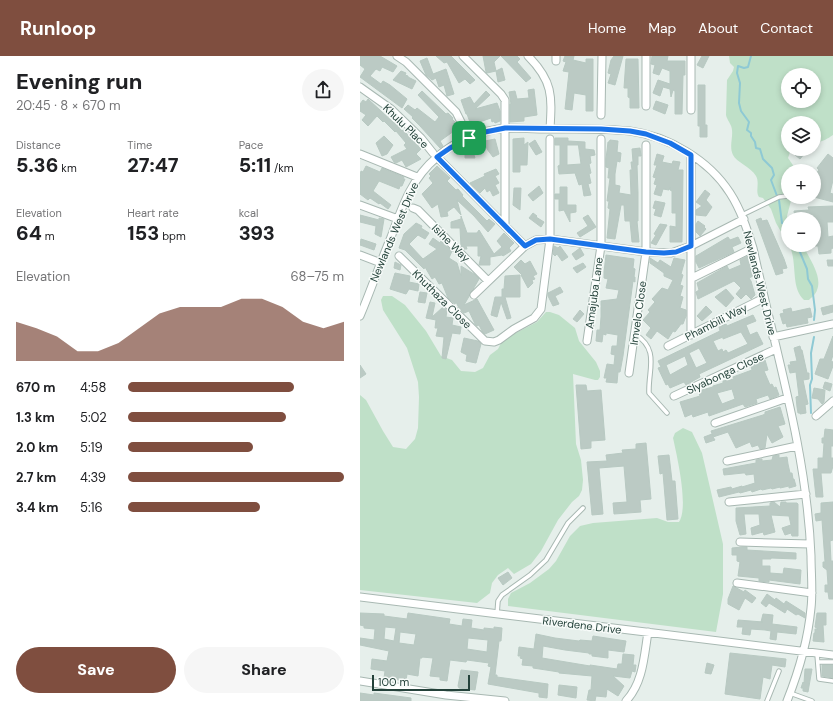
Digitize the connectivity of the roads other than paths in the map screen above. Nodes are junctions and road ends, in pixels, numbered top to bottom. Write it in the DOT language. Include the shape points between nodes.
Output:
graph roads {
  1 [pos="397,56"];
  2 [pos="463,56"];
  3 [pos="528,56"];
  4 [pos="602,56"];
  5 [pos="646,56"];
  6 [pos="691,56"];
  7 [pos="360,87"];
  8 [pos="646,106"];
  9 [pos="691,110"];
  10 [pos="601,115"];
  11 [pos="505,128"];
  12 [pos="550,129"];
  13 [pos="469,138"];
  14 [pos="550,139"];
  15 [pos="601,139"];
  16 [pos="646,145"];
  17 [pos="360,154"];
  18 [pos="435,155"];
  19 [pos="691,155"];
  20 [pos="417,177"];
  21 [pos="781,197"];
  22 [pos="360,205"];
  23 [pos="413,208"];
  24 [pos="743,217"];
  25 [pos="398,219"];
  26 [pos="505,226"];
  27 [pos="550,239"];
  28 [pos="525,246"];
  29 [pos="601,246"];
  30 [pos="691,246"];
  31 [pos="753,248"];
  32 [pos="646,252"];
  33 [pos="360,255"];
  34 [pos="399,256"];
  35 [pos="381,263"];
  36 [pos="692,278"];
  37 [pos="488,281"];
  38 [pos="474,295"];
  39 [pos="764,298"];
  40 [pos="362,306"];
  41 [pos="360,316"];
  42 [pos="833,324"];
  43 [pos="635,334"];
  44 [pos="691,335"];
  45 [pos="773,337"];
  46 [pos="587,341"];
  47 [pos="668,346"];
  48 [pos="776,349"];
  49 [pos="628,373"];
  50 [pos="674,396"];
  51 [pos="787,398"];
  52 [pos="833,401"];
  53 [pos="667,413"];
  54 [pos="816,416"];
  55 [pos="715,423"];
  56 [pos="797,446"];
  57 [pos="727,461"];
  58 [pos="806,494"];
  59 [pos="729,502"];
  60 [pos="583,508"];
  61 [pos="740,542"];
  62 [pos="810,544"];
  63 [pos="737,583"];
  64 [pos="812,593"];
  65 [pos="360,597"];
  66 [pos="497,614"];
  67 [pos="648,632"];
  68 [pos="803,652"];
  69 [pos="817,654"];
  70 [pos="833,655"];
  71 [pos="818,662"];
  72 [pos="833,662"];
  73 [pos="779,671"];
  74 [pos="360,681"];
  75 [pos="833,681"];
  76 [pos="790,693"];
  77 [pos="505,701"];
  78 [pos="626,701"];
  79 [pos="767,701"];
  80 [pos="787,701"];
  81 [pos="812,701"];
  1 -- 13 [label="street" via="456,112"];
  2 -- 11 [label="street" via="504,98"];
  3 -- 12 [label="street" via="542,72 550,89"];
  4 -- 10 [label="street"];
  5 -- 8 [label="street"];
  6 -- 9 [label="street"];
  7 -- 18 [label="street, Khulu Place" via="391,109"];
  11 -- 12 [label="street, Newlands West Drive"];
  11 -- 13 [label="street, Newlands West Drive"];
  11 -- 26 [label="street"];
  12 -- 19 [label="street, Newlands West Drive" via="601,129 646,134"];
  13 -- 18 [label="street, Newlands West Drive"];
  14 -- 27 [label="street"];
  15 -- 29 [label="street, Amajuba Lane"];
  16 -- 32 [label="street, Imvelo Close"];
  17 -- 20 [label="street"];
  18 -- 20 [label="street, Newlands West Drive"];
  18 -- 26 [label="street, Khulu Place"];
  19 -- 24 [label="street, Newlands West Drive" via="720,180 730,192"];
  19 -- 30 [label="street"];
  20 -- 25 [label="street, Newlands West Drive"];
  21 -- 24 [label="lane"];
  22 -- 25 [label="street"];
  23 -- 37 [label="street, Isihe Way" via="418,210"];
  24 -- 30 [label="street"];
  24 -- 31 [label="street, Newlands West Drive"];
  25 -- 35 [label="street, Newlands West Drive"];
  26 -- 28 [label="street, Khulu Place"];
  27 -- 28 [label="street" via="536,240"];
  27 -- 29 [label="street"];
  27 -- 34 [label="street, Khuthaza Close" via="540,312 494,342 485,341"];
  28 -- 37 [label="street"];
  29 -- 32 [label="street"];
  29 -- 46 [label="street, Amajuba Lane"];
  30 -- 32 [label="street" via="671,253"];
  30 -- 36 [label="street"];
  31 -- 36 [label="street"];
  31 -- 39 [label="street, Newlands West Drive"];
  32 -- 43 [label="street, Imvelo Close"];
  33 -- 35 [label="street"];
  35 -- 40 [label="street, Newlands West Drive"];
  36 -- 44 [label="street"];
  37 -- 38 [label="street"];
  39 -- 44 [label="street, Phambili Way"];
  39 -- 45 [label="street, Newlands West Drive"];
  40 -- 41 [label="street, Newlands West Drive"];
  42 -- 45 [label="street"];
  43 -- 49 [label="street, Imvelo Close"];
  43 -- 53 [label="lane" via="646,344 650,352 652,363 649,393"];
  44 -- 47 [label="street, Phambili Way"];
  45 -- 48 [label="street, Newlands West Drive"];
  48 -- 50 [label="street, Slyabonga Close"];
  48 -- 51 [label="street, Newlands West Drive"];
  51 -- 55 [label="street"];
  51 -- 56 [label="street, Newlands West Drive"];
  52 -- 54 [label="street"];
  56 -- 57 [label="street"];
  56 -- 58 [label="street, Newlands West Drive"];
  58 -- 59 [label="street"];
  58 -- 62 [label="street, Newlands West Drive"];
  60 -- 66 [label="lane" via="568,523 546,560 502,595 498,601"];
  61 -- 62 [label="street"];
  62 -- 64 [label="street, Newlands West Drive"];
  63 -- 64 [label="street"];
  64 -- 68 [label="street, Newlands West Drive"];
  65 -- 66 [label="street, Riverdene Drive"];
  66 -- 67 [label="street, Riverdene Drive"];
  67 -- 68 [label="street, Riverdene Drive"];
  67 -- 78 [label="street" via="640,679"];
  68 -- 69 [label="street, Riverdene Drive"];
  68 -- 76 [label="street, Newlands West Drive"];
  69 -- 70 [label="street, Riverdene Drive"];
  69 -- 71 [label="lane"];
  71 -- 72 [label="lane"];
  71 -- 75 [label="lane" via="819,679"];
  73 -- 79 [label="lane"];
  74 -- 77 [label="street" via="446,695"];
  76 -- 80 [label="street, Newlands West Drive"];
  76 -- 81 [label="lane"];
}
